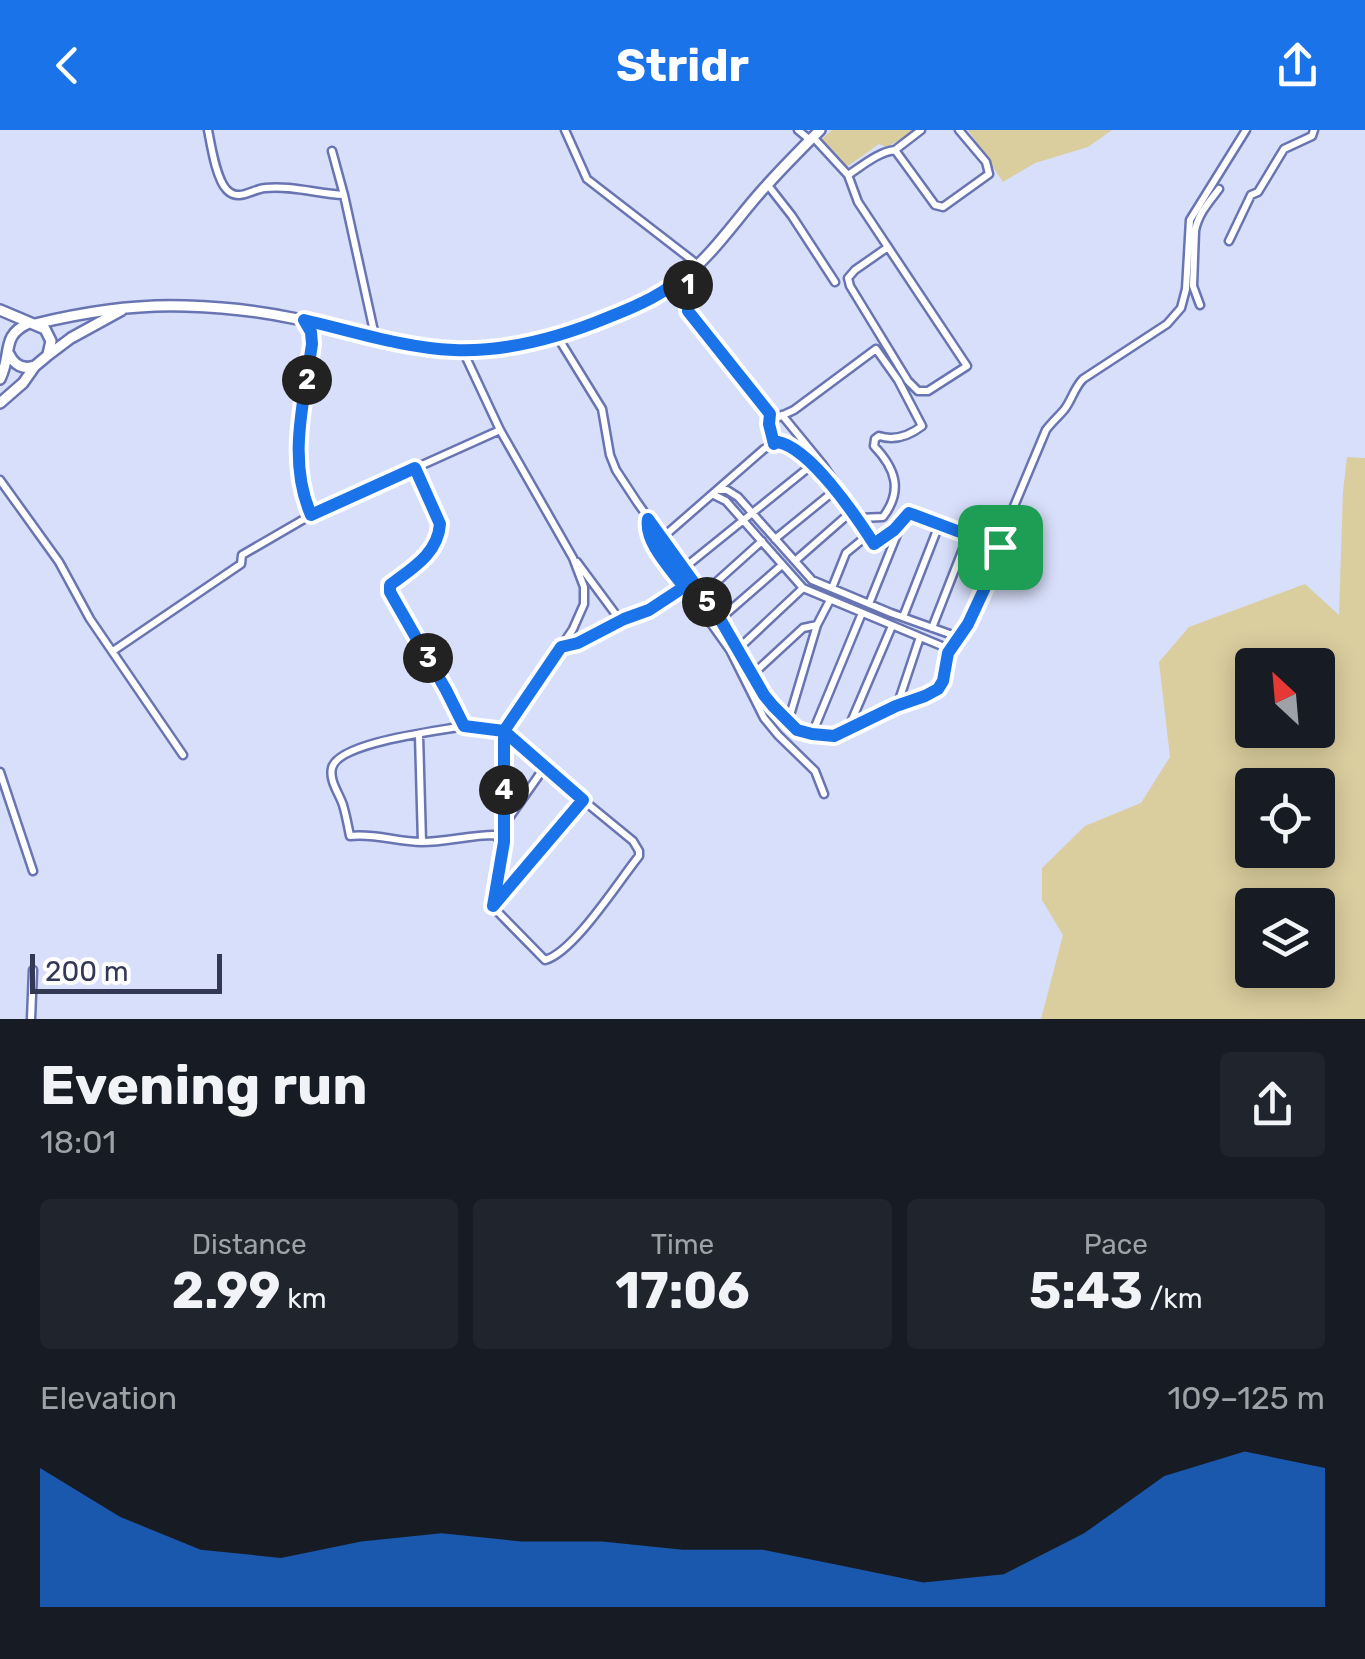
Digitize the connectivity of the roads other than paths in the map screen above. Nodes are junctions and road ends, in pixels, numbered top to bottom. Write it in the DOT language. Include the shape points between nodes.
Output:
graph roads {
  1 [pos="208,130"];
  2 [pos="565,130"];
  3 [pos="798,130"];
  4 [pos="921,130"];
  5 [pos="958,130"];
  6 [pos="1246,130"];
  7 [pos="1314,130"];
  8 [pos="814,136"];
  9 [pos="895,150"];
  10 [pos="332,151"];
  11 [pos="848,176"];
  12 [pos="767,184"];
  13 [pos="1219,188"];
  14 [pos="344,194"];
  15 [pos="1228,241"];
  16 [pos="888,247"];
  17 [pos="697,264"];
  18 [pos="688,272"];
  19 [pos="835,282"];
  20 [pos="1200,305"];
  21 [pos="125,309"];
  22 [pos="0,310"];
  23 [pos="304,320"];
  24 [pos="32,324"];
  25 [pos="0,336"];
  26 [pos="375,336"];
  27 [pos="557,336"];
  28 [pos="7,349"];
  29 [pos="462,350"];
  30 [pos="47,356"];
  31 [pos="35,366"];
  32 [pos="0,379"];
  33 [pos="0,403"];
  34 [pos="770,414"];
  35 [pos="782,415"];
  36 [pos="500,430"];
  37 [pos="774,444"];
  38 [pos="813,464"];
  39 [pos="415,468"];
  40 [pos="0,480"];
  41 [pos="834,490"];
  42 [pos="716,493"];
  43 [pos="752,512"];
  44 [pos="851,512"];
  45 [pos="311,515"];
  46 [pos="648,519"];
  47 [pos="743,520"];
  48 [pos="902,521"];
  49 [pos="939,525"];
  50 [pos="868,535"];
  51 [pos="968,536"];
  52 [pos="662,538"];
  53 [pos="775,538"];
  54 [pos="762,541"];
  55 [pos="1000,547"];
  56 [pos="573,558"];
  57 [pos="795,562"];
  58 [pos="782,565"];
  59 [pos="684,568"];
  60 [pos="684,587"];
  61 [pos="802,588"];
  62 [pos="832,588"];
  63 [pos="703,594"];
  64 [pos="830,600"];
  65 [pos="870,604"];
  66 [pos="862,614"];
  67 [pos="903,617"];
  68 [pos="624,619"];
  69 [pos="720,619"];
  70 [pos="818,625"];
  71 [pos="892,626"];
  72 [pos="932,628"];
  73 [pos="920,637"];
  74 [pos="958,637"];
  75 [pos="561,647"];
  76 [pos="737,649"];
  77 [pos="950,649"];
  78 [pos="113,652"];
  79 [pos="752,675"];
  80 [pos="896,706"];
  81 [pos="788,722"];
  82 [pos="464,726"];
  83 [pos="848,729"];
  84 [pos="504,731"];
  85 [pos="419,734"];
  86 [pos="812,734"];
  87 [pos="183,755"];
  88 [pos="544,768"];
  89 [pos="0,772"];
  90 [pos="824,794"];
  91 [pos="583,800"];
  92 [pos="504,826"];
  93 [pos="422,842"];
  94 [pos="504,842"];
  95 [pos="33,871"];
  96 [pos="493,906"];
  97 [pos="33,970"];
  98 [pos="31,1019"];
  1 -- 14 [label="street" via="215,165 234,194 265,188"];
  2 -- 17 [label="street" via="587,179"];
  3 -- 8 [label="street"];
  4 -- 9 [label="street"];
  5 -- 9 [label="street" via="989,174 942,207"];
  6 -- 55 [label="street" via="1190,220 1180,308 1076,386 1046,430"];
  7 -- 15 [label="street" via="1284,148"];
  8 -- 11 [label="street"];
  8 -- 12 [label="main road"];
  9 -- 11 [label="street"];
  10 -- 14 [label="street"];
  11 -- 16 [label="street"];
  12 -- 17 [label="main road"];
  12 -- 19 [label="street"];
  13 -- 20 [label="street" via="1196,222 1193,286"];
  14 -- 26 [label="street"];
  16 -- 16 [label="street" via="968,366 928,391 908,381 850,286 854,270"];
  17 -- 18 [label="main road"];
  18 -- 27 [label="main road" via="637,306"];
  18 -- 34 [label="street" via="688,311"];
  21 -- 23 [label="main road" via="186,306"];
  21 -- 24 [label="main road"];
  21 -- 30 [label="main road"];
  22 -- 24 [label="main road"];
  23 -- 26 [label="main road"];
  23 -- 45 [label="street" via="312,344 298,457"];
  24 -- 28 [label="main road" via="10,335"];
  24 -- 30 [label="main road" via="48,334"];
  25 -- 28 [label="main road"];
  26 -- 29 [label="main road"];
  27 -- 29 [label="main road"];
  27 -- 46 [label="street" via="602,409 616,470"];
  28 -- 31 [label="main road" via="16,364"];
  28 -- 32 [label="main road"];
  29 -- 36 [label="street"];
  30 -- 31 [label="main road"];
  31 -- 33 [label="main road"];
  34 -- 35 [label="street"];
  34 -- 37 [label="street"];
  35 -- 35 [label="street" via="876,349 922,426 876,439 896,492 883,517 859,518"];
  36 -- 39 [label="street"];
  36 -- 56 [label="street"];
  37 -- 38 [label="street" via="786,444"];
  37 -- 42 [label="street"];
  38 -- 41 [label="street"];
  38 -- 43 [label="street"];
  39 -- 45 [label="street"];
  39 -- 82 [label="street" via="440,533 390,592"];
  40 -- 78 [label="street"];
  41 -- 44 [label="street"];
  41 -- 53 [label="street"];
  42 -- 43 [label="street" via="727,490"];
  42 -- 47 [label="street"];
  42 -- 52 [label="street"];
  43 -- 47 [label="street"];
  43 -- 53 [label="street"];
  44 -- 50 [label="street"];
  44 -- 57 [label="street"];
  45 -- 78 [label="street" via="242,555 242,564"];
  46 -- 52 [label="street"];
  46 -- 60 [label="street" via="650,538"];
  47 -- 54 [label="street"];
  47 -- 59 [label="street"];
  48 -- 49 [label="street" via="909,513"];
  48 -- 50 [label="street" via="874,544"];
  48 -- 65 [label="street"];
  49 -- 51 [label="street"];
  49 -- 67 [label="street"];
  50 -- 62 [label="street" via="846,553"];
  51 -- 55 [label="street"];
  51 -- 72 [label="street"];
  52 -- 59 [label="street"];
  53 -- 57 [label="street"];
  54 -- 58 [label="street"];
  54 -- 63 [label="street"];
  55 -- 74 [label="street"];
  56 -- 68 [label="street"];
  56 -- 75 [label="street" via="584,604"];
  57 -- 62 [label="street"];
  58 -- 61 [label="street"];
  58 -- 69 [label="street"];
  59 -- 63 [label="street"];
  60 -- 68 [label="street"];
  60 -- 90 [label="street" via="730,650 764,718 815,771"];
  61 -- 64 [label="street"];
  61 -- 76 [label="street"];
  62 -- 65 [label="street"];
  63 -- 69 [label="street"];
  64 -- 66 [label="street"];
  64 -- 70 [label="street"];
  65 -- 67 [label="street"];
  66 -- 71 [label="street"];
  66 -- 86 [label="street"];
  67 -- 72 [label="street"];
  68 -- 75 [label="street"];
  69 -- 76 [label="street"];
  70 -- 79 [label="street" via="802,628"];
  70 -- 81 [label="street"];
  71 -- 73 [label="street"];
  71 -- 83 [label="street"];
  72 -- 74 [label="street"];
  73 -- 77 [label="street"];
  73 -- 80 [label="street"];
  74 -- 77 [label="street"];
  75 -- 84 [label="street"];
  76 -- 79 [label="street"];
  77 -- 80 [label="street" via="938,689"];
  78 -- 87 [label="street"];
  79 -- 81 [label="street"];
  80 -- 83 [label="street"];
  81 -- 86 [label="street"];
  82 -- 84 [label="street"];
  82 -- 85 [label="street"];
  83 -- 86 [label="street" via="834,736"];
  84 -- 88 [label="street"];
  84 -- 92 [label="street"];
  85 -- 93 [label="street"];
  85 -- 93 [label="street" via="352,750 331,769 350,836"];
  88 -- 91 [label="street"];
  88 -- 92 [label="street"];
  89 -- 95 [label="street"];
  91 -- 96 [label="street"];
  91 -- 96 [label="street" via="639,852 574,940 545,960"];
  92 -- 94 [label="street"];
  93 -- 94 [label="street" via="494,835"];
  94 -- 96 [label="street"];
  97 -- 98 [label="street"];
}
